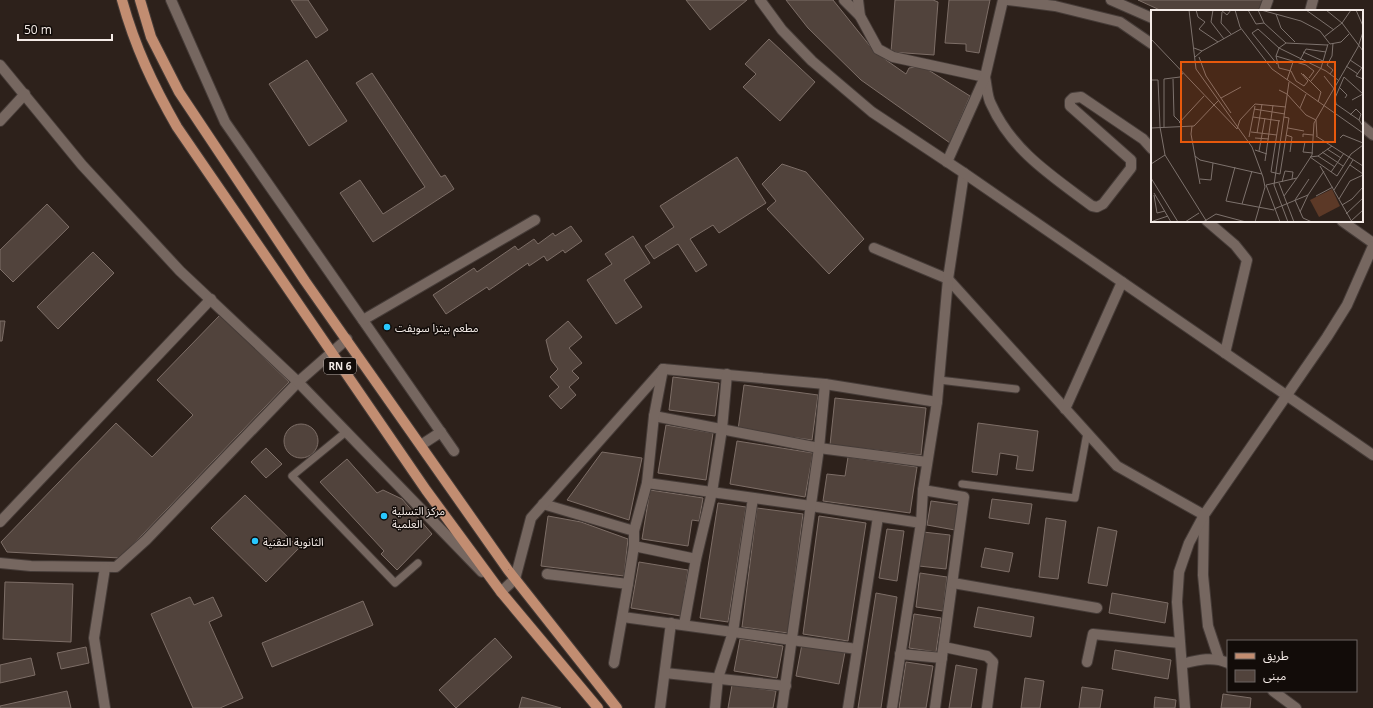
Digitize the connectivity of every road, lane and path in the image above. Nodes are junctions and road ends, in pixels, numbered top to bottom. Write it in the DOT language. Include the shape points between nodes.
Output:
graph roads {
  1 [pos="122,0"];
  2 [pos="140,0"];
  3 [pos="171,0"];
  4 [pos="760,0"];
  5 [pos="844,0"];
  6 [pos="858,0"];
  7 [pos="1003,0"];
  8 [pos="1008,0"];
  9 [pos="1110,0"];
  10 [pos="1268,0"];
  11 [pos="1313,0"];
  12 [pos="1264,10"];
  13 [pos="1310,10"];
  14 [pos="860,16"];
  15 [pos="1151,18"];
  16 [pos="1151,43"];
  17 [pos="0,65"];
  18 [pos="985,77"];
  19 [pos="25,94"];
  20 [pos="0,121"];
  21 [pos="1363,127"];
  22 [pos="1151,133"];
  23 [pos="1373,135"];
  24 [pos="1143,139"];
  25 [pos="1151,148"];
  26 [pos="947,162"];
  27 [pos="964,173"];
  28 [pos="535,220"];
  29 [pos="1208,222"];
  30 [pos="1343,222"];
  31 [pos="1373,243"];
  32 [pos="1373,246"];
  33 [pos="874,248"];
  34 [pos="948,278"];
  35 [pos="1122,282"];
  36 [pos="211,300"];
  37 [pos="363,320"];
  38 [pos="347,340"];
  39 [pos="1225,353"];
  40 [pos="332,354"];
  41 [pos="663,369"];
  42 [pos="727,374"];
  43 [pos="939,380"];
  44 [pos="298,382"];
  45 [pos="825,384"];
  46 [pos="1016,389"];
  47 [pos="1287,396"];
  48 [pos="937,402"];
  49 [pos="1065,409"];
  50 [pos="654,416"];
  51 [pos="722,429"];
  52 [pos="346,432"];
  53 [pos="441,432"];
  54 [pos="1087,433"];
  55 [pos="421,445"];
  56 [pos="820,448"];
  57 [pos="454,451"];
  58 [pos="1373,455"];
  59 [pos="927,462"];
  60 [pos="647,483"];
  61 [pos="962,484"];
  62 [pos="923,490"];
  63 [pos="712,492"];
  64 [pos="753,498"];
  65 [pos="543,504"];
  66 [pos="811,506"];
  67 [pos="1204,516"];
  68 [pos="878,517"];
  69 [pos="0,522"];
  70 [pos="920,523"];
  71 [pos="634,531"];
  72 [pos="634,546"];
  73 [pos="696,559"];
  74 [pos="0,563"];
  75 [pos="418,563"];
  76 [pos="105,568"];
  77 [pos="547,574"];
  78 [pos="515,579"];
  79 [pos="954,583"];
  80 [pos="628,584"];
  81 [pos="501,592"];
  82 [pos="1097,608"];
  83 [pos="623,617"];
  84 [pos="671,623"];
  85 [pos="684,625"];
  86 [pos="733,632"];
  87 [pos="792,640"];
  88 [pos="1180,643"];
  89 [pos="944,647"];
  90 [pos="858,649"];
  91 [pos="900,654"];
  92 [pos="942,658"];
  93 [pos="1223,661"];
  94 [pos="1087,662"];
  95 [pos="614,663"];
  96 [pos="1182,664"];
  97 [pos="664,673"];
  98 [pos="718,678"];
  99 [pos="786,686"];
  100 [pos="1274,692"];
  101 [pos="105,708"];
  102 [pos="598,708"];
  103 [pos="617,708"];
  104 [pos="660,708"];
  105 [pos="715,708"];
  106 [pos="782,708"];
  107 [pos="848,708"];
  108 [pos="892,708"];
  109 [pos="935,708"];
  110 [pos="987,708"];
  111 [pos="1185,708"];
  112 [pos="1296,708"];
  1 -- 40 [label="main road, RN 6" via="142,61 170,114"];
  2 -- 38 [label="main road, RN 6" via="151,37 179,92"];
  3 -- 37 [label="street" via="225,122"];
  4 -- 26 [label="street" via="782,30 812,61 872,112"];
  5 -- 14 [label="street"];
  6 -- 14 [label="street"];
  7 -- 18 [label="street"];
  8 -- 16 [label="street" via="1055,6 1120,22"];
  9 -- 15 [label="street"];
  10 -- 12 [label="street"];
  11 -- 13 [label="street"];
  14 -- 18 [label="street" via="878,49 893,57"];
  17 -- 19 [label="street"];
  18 -- 24 [label="street" via="990,103 1009,134 1033,162 1092,206 1103,204 1132,164 1070,106 1070,101 1076,96 1081,97"];
  18 -- 26 [label="street"];
  19 -- 20 [label="street"];
  19 -- 36 [label="street" via="82,165 180,271"];
  21 -- 23 [label="street"];
  22 -- 24 [label="street"];
  24 -- 25 [label="street"];
  26 -- 27 [label="street"];
  27 -- 34 [label="street"];
  27 -- 35 [label="street"];
  28 -- 37 [label="street"];
  29 -- 39 [label="street" via="1235,245 1247,260"];
  30 -- 31 [label="street"];
  32 -- 47 [label="street" via="1347,305"];
  33 -- 34 [label="street"];
  34 -- 43 [label="street"];
  34 -- 49 [label="street"];
  35 -- 39 [label="street"];
  35 -- 49 [label="street"];
  36 -- 44 [label="street"];
  36 -- 69 [label="street"];
  37 -- 53 [label="street"];
  38 -- 40 [label="street"];
  38 -- 55 [label="main road, RN 6"];
  39 -- 47 [label="street"];
  40 -- 44 [label="street"];
  40 -- 81 [label="main road, RN 6" via="426,490"];
  41 -- 42 [label="street"];
  41 -- 50 [label="street"];
  41 -- 65 [label="street"];
  42 -- 45 [label="street"];
  42 -- 51 [label="street"];
  43 -- 46 [label="lane"];
  43 -- 48 [label="street"];
  44 -- 52 [label="street"];
  44 -- 76 [label="street" via="146,540 116,567"];
  45 -- 48 [label="street"];
  45 -- 56 [label="street"];
  47 -- 58 [label="street"];
  47 -- 67 [label="street"];
  48 -- 59 [label="street"];
  49 -- 54 [label="street"];
  50 -- 51 [label="street"];
  50 -- 60 [label="street"];
  51 -- 56 [label="street"];
  51 -- 63 [label="street"];
  52 -- 75 [label="lane" via="292,476 395,583"];
  52 -- 81 [label="street"];
  53 -- 55 [label="street"];
  53 -- 57 [label="street"];
  54 -- 61 [label="lane" via="1075,498"];
  54 -- 67 [label="street" via="1117,466"];
  55 -- 78 [label="main road, RN 6"];
  56 -- 59 [label="street"];
  56 -- 66 [label="street"];
  59 -- 62 [label="street"];
  60 -- 63 [label="street"];
  60 -- 71 [label="street"];
  62 -- 70 [label="street"];
  62 -- 79 [label="street" via="964,497"];
  63 -- 64 [label="street"];
  63 -- 73 [label="street"];
  64 -- 66 [label="street"];
  64 -- 86 [label="street"];
  65 -- 71 [label="street"];
  65 -- 78 [label="street" via="531,518"];
  66 -- 68 [label="street"];
  66 -- 87 [label="street"];
  67 -- 88 [label="street" via="1189,543 1179,572 1177,602"];
  67 -- 93 [label="street" via="1203,575 1208,626"];
  68 -- 70 [label="street"];
  68 -- 90 [label="street"];
  70 -- 91 [label="street"];
  71 -- 72 [label="street"];
  72 -- 73 [label="street"];
  72 -- 80 [label="street"];
  73 -- 85 [label="street"];
  74 -- 76 [label="street"];
  76 -- 101 [label="street" via="94,638"];
  77 -- 80 [label="street"];
  78 -- 81 [label="street"];
  78 -- 103 [label="main road, RN 6"];
  79 -- 82 [label="street"];
  79 -- 89 [label="street"];
  80 -- 83 [label="street"];
  81 -- 102 [label="main road, RN 6"];
  83 -- 84 [label="street"];
  83 -- 95 [label="street"];
  84 -- 85 [label="street"];
  84 -- 97 [label="street"];
  85 -- 86 [label="street"];
  86 -- 87 [label="street"];
  86 -- 98 [label="street"];
  87 -- 90 [label="street"];
  87 -- 99 [label="street"];
  88 -- 94 [label="street" via="1093,634"];
  88 -- 96 [label="street"];
  89 -- 92 [label="street"];
  89 -- 110 [label="street" via="987,656 993,662"];
  90 -- 107 [label="street"];
  91 -- 92 [label="street"];
  91 -- 108 [label="street"];
  92 -- 109 [label="street"];
  93 -- 96 [label="street" via="1200,660"];
  96 -- 111 [label="street"];
  97 -- 98 [label="street"];
  97 -- 104 [label="street"];
  98 -- 99 [label="street"];
  98 -- 105 [label="street"];
  99 -- 106 [label="street"];
  100 -- 112 [label="street"];
}
